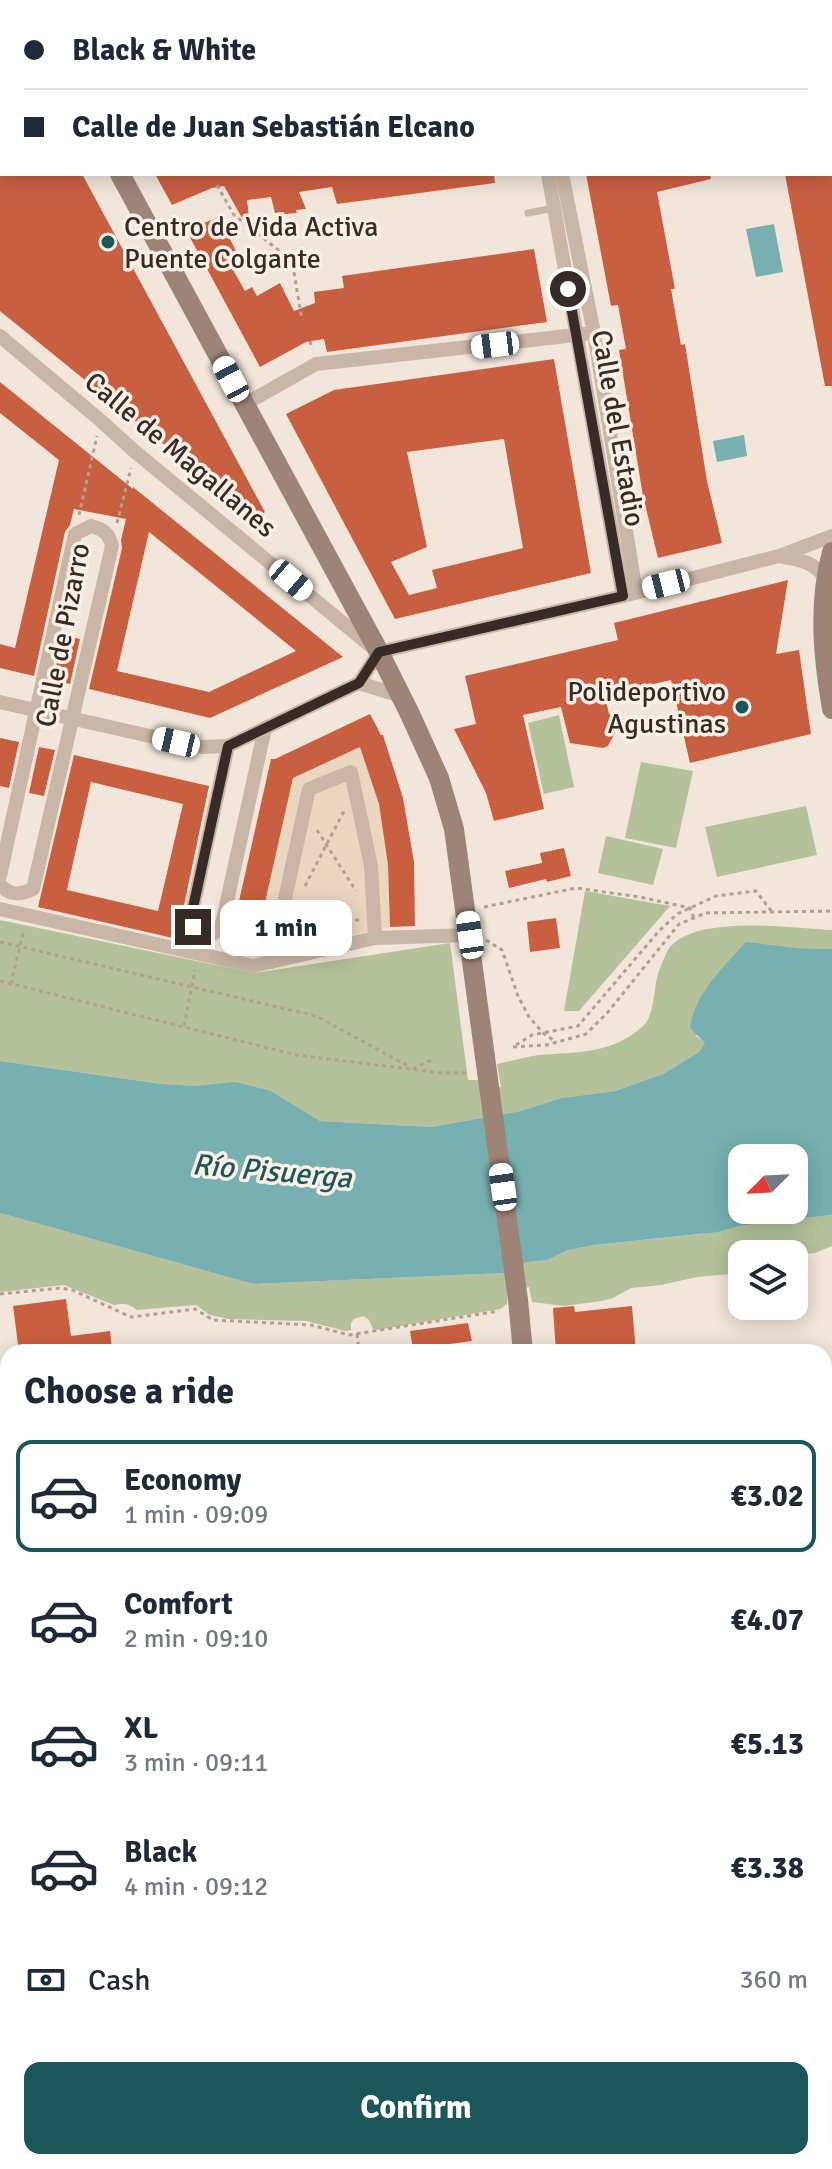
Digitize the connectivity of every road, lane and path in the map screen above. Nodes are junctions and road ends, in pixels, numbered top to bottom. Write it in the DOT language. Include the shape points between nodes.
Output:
graph roads {
  1 [pos="121,176"];
  2 [pos="548,176"];
  3 [pos="562,176"];
  4 [pos="217,185"];
  5 [pos="554,208"];
  6 [pos="528,213"];
  7 [pos="302,320"];
  8 [pos="594,333"];
  9 [pos="0,336"];
  10 [pos="576,336"];
  11 [pos="245,404"];
  12 [pos="100,420"];
  13 [pos="135,452"];
  14 [pos="75,534"];
  15 [pos="832,536"];
  16 [pos="112,546"];
  17 [pos="832,552"];
  18 [pos="779,556"];
  19 [pos="825,578"];
  20 [pos="346,593"];
  21 [pos="629,594"];
  22 [pos="329,611"];
  23 [pos="379,652"];
  24 [pos="359,683"];
  25 [pos="401,696"];
  26 [pos="0,702"];
  27 [pos="832,709"];
  28 [pos="35,710"];
  29 [pos="73,718"];
  30 [pos="265,728"];
  31 [pos="228,746"];
  32 [pos="355,788"];
  33 [pos="304,810"];
  34 [pos="327,845"];
  35 [pos="0,876"];
  36 [pos="0,885"];
  37 [pos="305,887"];
  38 [pos="690,908"];
  39 [pos="0,909"];
  40 [pos="832,911"];
  41 [pos="772,912"];
  42 [pos="27,914"];
  43 [pos="694,918"];
  44 [pos="375,921"];
  45 [pos="470,935"];
  46 [pos="375,938"];
  47 [pos="0,942"];
  48 [pos="275,942"];
  49 [pos="20,946"];
  50 [pos="198,953"];
  51 [pos="271,962"];
  52 [pos="0,981"];
  53 [pos="11,984"];
  54 [pos="192,987"];
  55 [pos="184,1027"];
  56 [pos="543,1033"];
  57 [pos="556,1042"];
  58 [pos="435,1058"];
  59 [pos="413,1069"];
  60 [pos="488,1073"];
  61 [pos="0,1294"];
  62 [pos="519,1304"];
  63 [pos="357,1334"];
  64 [pos="358,1344"];
  65 [pos="522,1344"];
  1 -- 11 [label="street"];
  2 -- 5 [label="street, Calle del Estadio"];
  3 -- 8 [label="street, Calle del Estadio"];
  4 -- 7 [label="path" via="234,215 292,261"];
  5 -- 6 [label="lane"];
  5 -- 10 [label="street, Calle del Estadio"];
  8 -- 10 [label="street"];
  8 -- 21 [label="street, Calle del Estadio"];
  9 -- 12 [label="street, Calle de Magallanes"];
  10 -- 11 [label="street" via="316,364"];
  10 -- 21 [label="street, Calle del Estadio"];
  11 -- 20 [label="street"];
  12 -- 13 [label="street, Calle de Magallanes"];
  12 -- 14 [label="path"];
  13 -- 16 [label="path"];
  13 -- 22 [label="street, Calle de Magallanes"];
  14 -- 16 [label="street, Calle de Pizarro" via="91,526 102,528"];
  14 -- 28 [label="street, Calle de Pizarro"];
  15 -- 18 [label="street"];
  16 -- 29 [label="street, Calle de Pizarro"];
  17 -- 19 [label="street"];
  18 -- 19 [label="street" via="806,560"];
  18 -- 21 [label="street"];
  19 -- 27 [label="street" via="823,642"];
  20 -- 22 [label="street" via="341,606"];
  20 -- 23 [label="street"];
  21 -- 23 [label="street"];
  22 -- 23 [label="street, Calle de Magallanes"];
  23 -- 24 [label="street"];
  23 -- 25 [label="street"];
  24 -- 25 [label="street"];
  24 -- 30 [label="street"];
  25 -- 45 [label="street" via="439,778 454,829"];
  26 -- 28 [label="street"];
  28 -- 29 [label="street"];
  28 -- 35 [label="street, Calle de Pizarro"];
  29 -- 31 [label="street" via="202,747"];
  29 -- 36 [label="street, Calle de Pizarro" via="33,889 17,894"];
  30 -- 31 [label="street"];
  30 -- 31 [label="street" via="222,924 214,933 201,935 191,917"];
  32 -- 33 [label="street" via="351,772 309,789"];
  32 -- 34 [label="path"];
  32 -- 44 [label="street" via="371,866"];
  33 -- 34 [label="path"];
  33 -- 48 [label="street"];
  34 -- 37 [label="path"];
  34 -- 44 [label="path"];
  38 -- 41 [label="path" via="716,896 756,891"];
  38 -- 43 [label="path"];
  38 -- 45 [label="path" via="576,888 478,908"];
  38 -- 56 [label="path" via="659,931 578,1026"];
  39 -- 42 [label="street"];
  40 -- 41 [label="path"];
  41 -- 43 [label="path" via="706,913"];
  42 -- 49 [label="path"];
  42 -- 50 [label="street"];
  43 -- 57 [label="path" via="679,924 586,1034"];
  44 -- 46 [label="street"];
  44 -- 48 [label="path" via="350,919"];
  45 -- 46 [label="street"];
  45 -- 56 [label="path" via="502,950 518,996"];
  45 -- 60 [label="street"];
  46 -- 51 [label="street"];
  47 -- 49 [label="path"];
  48 -- 51 [label="street"];
  49 -- 53 [label="path"];
  49 -- 54 [label="path"];
  50 -- 51 [label="street" via="253,966"];
  50 -- 54 [label="path"];
  52 -- 53 [label="path"];
  53 -- 55 [label="path"];
  54 -- 55 [label="path"];
  54 -- 59 [label="path" via="316,1016"];
  55 -- 59 [label="path" via="296,1055"];
  56 -- 57 [label="path"];
  56 -- 57 [label="path" via="513,1047"];
  58 -- 59 [label="path"];
  59 -- 60 [label="path"];
  60 -- 62 [label="street"];
  61 -- 63 [label="path" via="61,1288 131,1317 195,1309 213,1320 311,1325"];
  62 -- 63 [label="path"];
  62 -- 65 [label="street"];
  63 -- 64 [label="path"];
}
